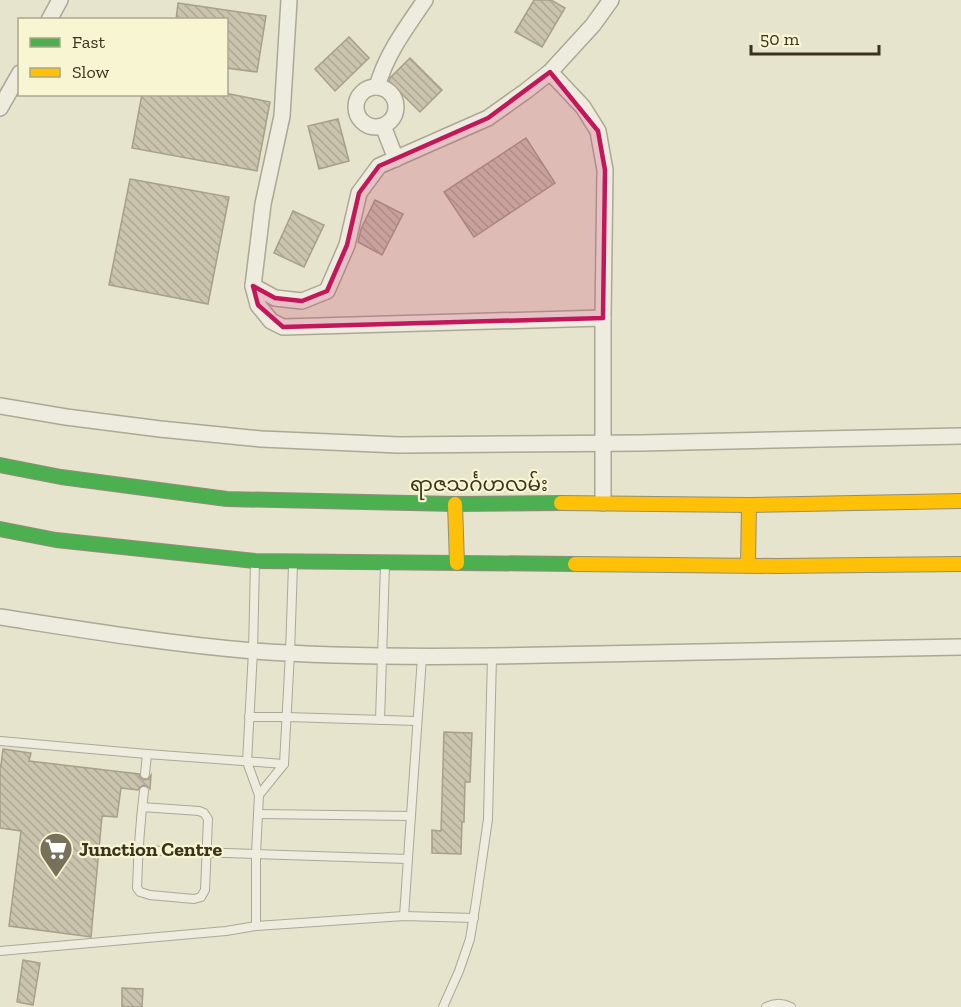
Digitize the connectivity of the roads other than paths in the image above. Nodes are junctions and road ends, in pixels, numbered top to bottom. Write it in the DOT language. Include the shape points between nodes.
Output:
graph roads {
  1 [pos="60,0"];
  2 [pos="289,0"];
  3 [pos="425,0"];
  4 [pos="611,0"];
  5 [pos="51,18"];
  6 [pos="550,72"];
  7 [pos="18,76"];
  8 [pos="377,87"];
  9 [pos="0,108"];
  10 [pos="383,126"];
  11 [pos="396,159"];
  12 [pos="253,286"];
  13 [pos="603,318"];
  14 [pos="0,406"];
  15 [pos="961,436"];
  16 [pos="603,443"];
  17 [pos="0,465"];
  18 [pos="961,501"];
  19 [pos="603,503"];
  20 [pos="455,504"];
  21 [pos="749,505"];
  22 [pos="0,529"];
  23 [pos="255,561"];
  24 [pos="386,561"];
  25 [pos="294,562"];
  26 [pos="457,563"];
  27 [pos="961,564"];
  28 [pos="748,565"];
  29 [pos="0,617"];
  30 [pos="961,647"];
  31 [pos="253,651"];
  32 [pos="290,653"];
  33 [pos="381,656"];
  34 [pos="492,656"];
  35 [pos="422,657"];
  36 [pos="249,717"];
  37 [pos="286,717"];
  38 [pos="380,720"];
  39 [pos="417,721"];
  40 [pos="0,741"];
  41 [pos="147,754"];
  42 [pos="247,762"];
  43 [pos="284,764"];
  44 [pos="145,774"];
  45 [pos="144,791"];
  46 [pos="259,795"];
  47 [pos="142,807"];
  48 [pos="258,814"];
  49 [pos="411,816"];
  50 [pos="138,850"];
  51 [pos="207,853"];
  52 [pos="256,853"];
  53 [pos="408,859"];
  54 [pos="404,916"];
  55 [pos="474,918"];
  56 [pos="256,926"];
  57 [pos="0,951"];
  58 [pos="443,1007"];
  59 [pos="766,1007"];
  60 [pos="791,1007"];
  1 -- 5 [label="street"];
  2 -- 12 [label="street" via="282,116 263,204"];
  3 -- 8 [label="street" via="394,46"];
  4 -- 6 [label="street"];
  6 -- 11 [label="street" via="488,118"];
  6 -- 13 [label="street" via="598,131 605,170"];
  7 -- 9 [label="street"];
  8 -- 10 [label="street" via="390,93 395,104 391,120"];
  8 -- 10 [label="street" via="361,94 356,110 367,125"];
  10 -- 11 [label="street"];
  11 -- 12 [label="street" via="379,166 359,193 347,245 327,291 302,301 275,298"];
  12 -- 13 [label="street" via="258,305 271,321 283,327"];
  13 -- 16 [label="street"];
  14 -- 16 [label="street" via="78,419 261,439 399,445"];
  15 -- 16 [label="street"];
  16 -- 19 [label="street"];
  17 -- 20 [label="main road, ရာဇသင်္ဂဟလမ်း" via="227,499"];
  18 -- 21 [label="main road, ရာဇသင်္ဂဟလမ်း"];
  19 -- 20 [label="main road, ရာဇသင်္ဂဟလမ်း"];
  19 -- 21 [label="main road, ရာဇသင်္ဂဟလမ်း"];
  20 -- 26 [label="main road"];
  21 -- 28 [label="main road"];
  22 -- 23 [label="main road" via="56,540"];
  23 -- 25 [label="main road"];
  23 -- 31 [label="lane"];
  24 -- 25 [label="main road"];
  24 -- 26 [label="main road"];
  24 -- 33 [label="lane"];
  25 -- 32 [label="lane"];
  26 -- 28 [label="main road"];
  27 -- 28 [label="main road"];
  29 -- 31 [label="street" via="124,637"];
  30 -- 34 [label="street"];
  31 -- 32 [label="street"];
  31 -- 36 [label="lane"];
  32 -- 33 [label="street"];
  32 -- 37 [label="lane"];
  33 -- 35 [label="street"];
  33 -- 38 [label="lane"];
  34 -- 35 [label="street"];
  34 -- 55 [label="lane" via="488,819"];
  35 -- 39 [label="lane"];
  36 -- 37 [label="lane"];
  36 -- 42 [label="lane"];
  37 -- 38 [label="lane"];
  37 -- 43 [label="lane"];
  38 -- 39 [label="lane"];
  39 -- 49 [label="lane"];
  40 -- 41 [label="lane"];
  41 -- 42 [label="lane"];
  41 -- 44 [label="lane"];
  42 -- 43 [label="lane"];
  42 -- 46 [label="lane"];
  43 -- 46 [label="lane"];
  45 -- 47 [label="lane"];
  46 -- 48 [label="lane"];
  47 -- 50 [label="lane"];
  47 -- 51 [label="lane" via="204,813 208,819"];
  48 -- 49 [label="lane"];
  48 -- 52 [label="lane"];
  49 -- 53 [label="lane"];
  50 -- 51 [label="lane"];
  50 -- 51 [label="lane" via="140,892 194,899 205,890"];
  51 -- 52 [label="lane"];
  52 -- 53 [label="lane"];
  52 -- 56 [label="lane"];
  53 -- 54 [label="lane"];
  54 -- 55 [label="lane"];
  54 -- 56 [label="lane"];
  55 -- 58 [label="lane" via="459,971"];
  56 -- 57 [label="lane"];
  59 -- 60 [label="lane"];
}
